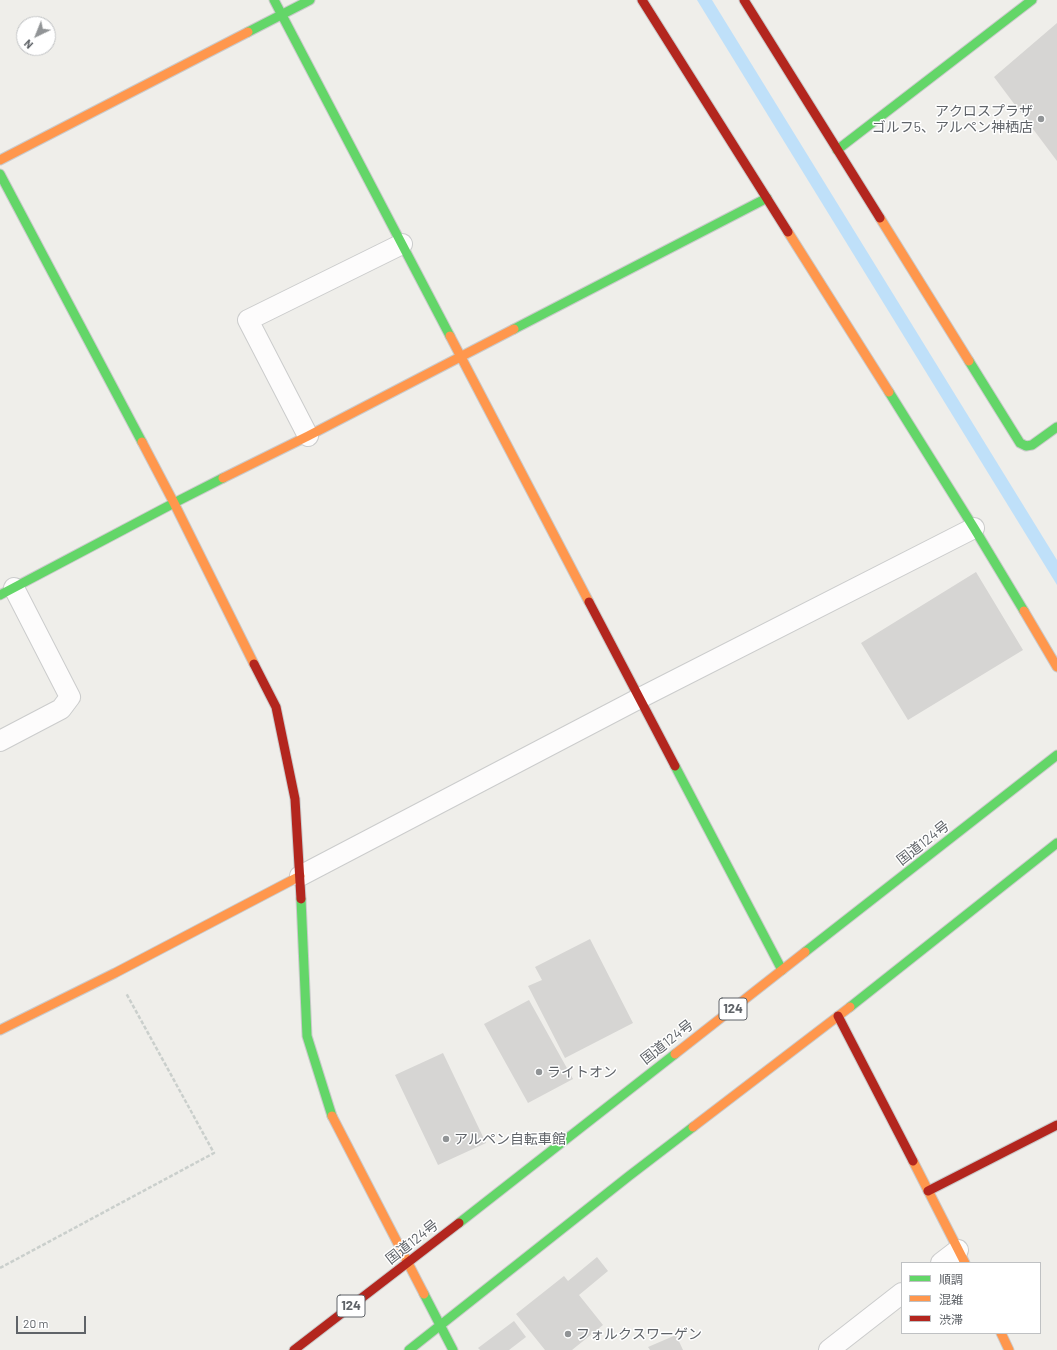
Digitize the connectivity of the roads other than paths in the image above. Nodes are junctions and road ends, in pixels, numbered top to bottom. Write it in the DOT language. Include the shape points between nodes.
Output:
graph roads {
  1 [pos="274,0"];
  2 [pos="310,0"];
  3 [pos="642,0"];
  4 [pos="744,0"];
  5 [pos="1032,0"];
  6 [pos="282,15"];
  7 [pos="837,150"];
  8 [pos="0,160"];
  9 [pos="0,174"];
  10 [pos="767,198"];
  11 [pos="402,244"];
  12 [pos="462,356"];
  13 [pos="1057,427"];
  14 [pos="308,436"];
  15 [pos="174,504"];
  16 [pos="974,528"];
  17 [pos="7,591"];
  18 [pos="1057,667"];
  19 [pos="640,698"];
  20 [pos="0,741"];
  21 [pos="1057,755"];
  22 [pos="1057,843"];
  23 [pos="300,876"];
  24 [pos="782,970"];
  25 [pos="838,1016"];
  26 [pos="0,1030"];
  27 [pos="1057,1125"];
  28 [pos="928,1191"];
  29 [pos="962,1256"];
  30 [pos="944,1262"];
  31 [pos="408,1263"];
  32 [pos="901,1294"];
  33 [pos="440,1325"];
  34 [pos="1001,1334"];
  35 [pos="294,1350"];
  36 [pos="409,1350"];
  37 [pos="453,1350"];
  38 [pos="829,1350"];
  39 [pos="1009,1350"];
  1 -- 6 [label="main road"];
  2 -- 6 [label="main road"];
  3 -- 10 [label="main road"];
  4 -- 7 [label="main road"];
  5 -- 7 [label="main road"];
  6 -- 8 [label="main road"];
  6 -- 11 [label="main road"];
  7 -- 13 [label="main road" via="1020,443 1032,445"];
  9 -- 15 [label="main road"];
  10 -- 12 [label="main road"];
  10 -- 16 [label="main road"];
  11 -- 12 [label="main road"];
  11 -- 14 [label="street" via="248,320"];
  12 -- 14 [label="main road"];
  12 -- 19 [label="main road"];
  14 -- 15 [label="main road"];
  15 -- 17 [label="main road"];
  15 -- 23 [label="main road" via="276,707 295,799"];
  16 -- 18 [label="main road"];
  16 -- 19 [label="street"];
  17 -- 20 [label="street" via="70,697 61,709"];
  19 -- 23 [label="street"];
  19 -- 24 [label="main road"];
  21 -- 24 [label="main road, 国道124号 / 124"];
  22 -- 25 [label="main road"];
  23 -- 26 [label="main road"];
  23 -- 31 [label="main road" via="307,1036 332,1118"];
  24 -- 31 [label="main road, 国道124号 / 124"];
  25 -- 28 [label="main road"];
  25 -- 33 [label="main road"];
  27 -- 28 [label="main road"];
  28 -- 29 [label="main road"];
  29 -- 30 [label="street"];
  31 -- 33 [label="main road"];
  31 -- 35 [label="main road, 国道124号 / 124"];
  32 -- 38 [label="street"];
  33 -- 36 [label="main road"];
  33 -- 37 [label="main road"];
  34 -- 39 [label="main road"];
}
